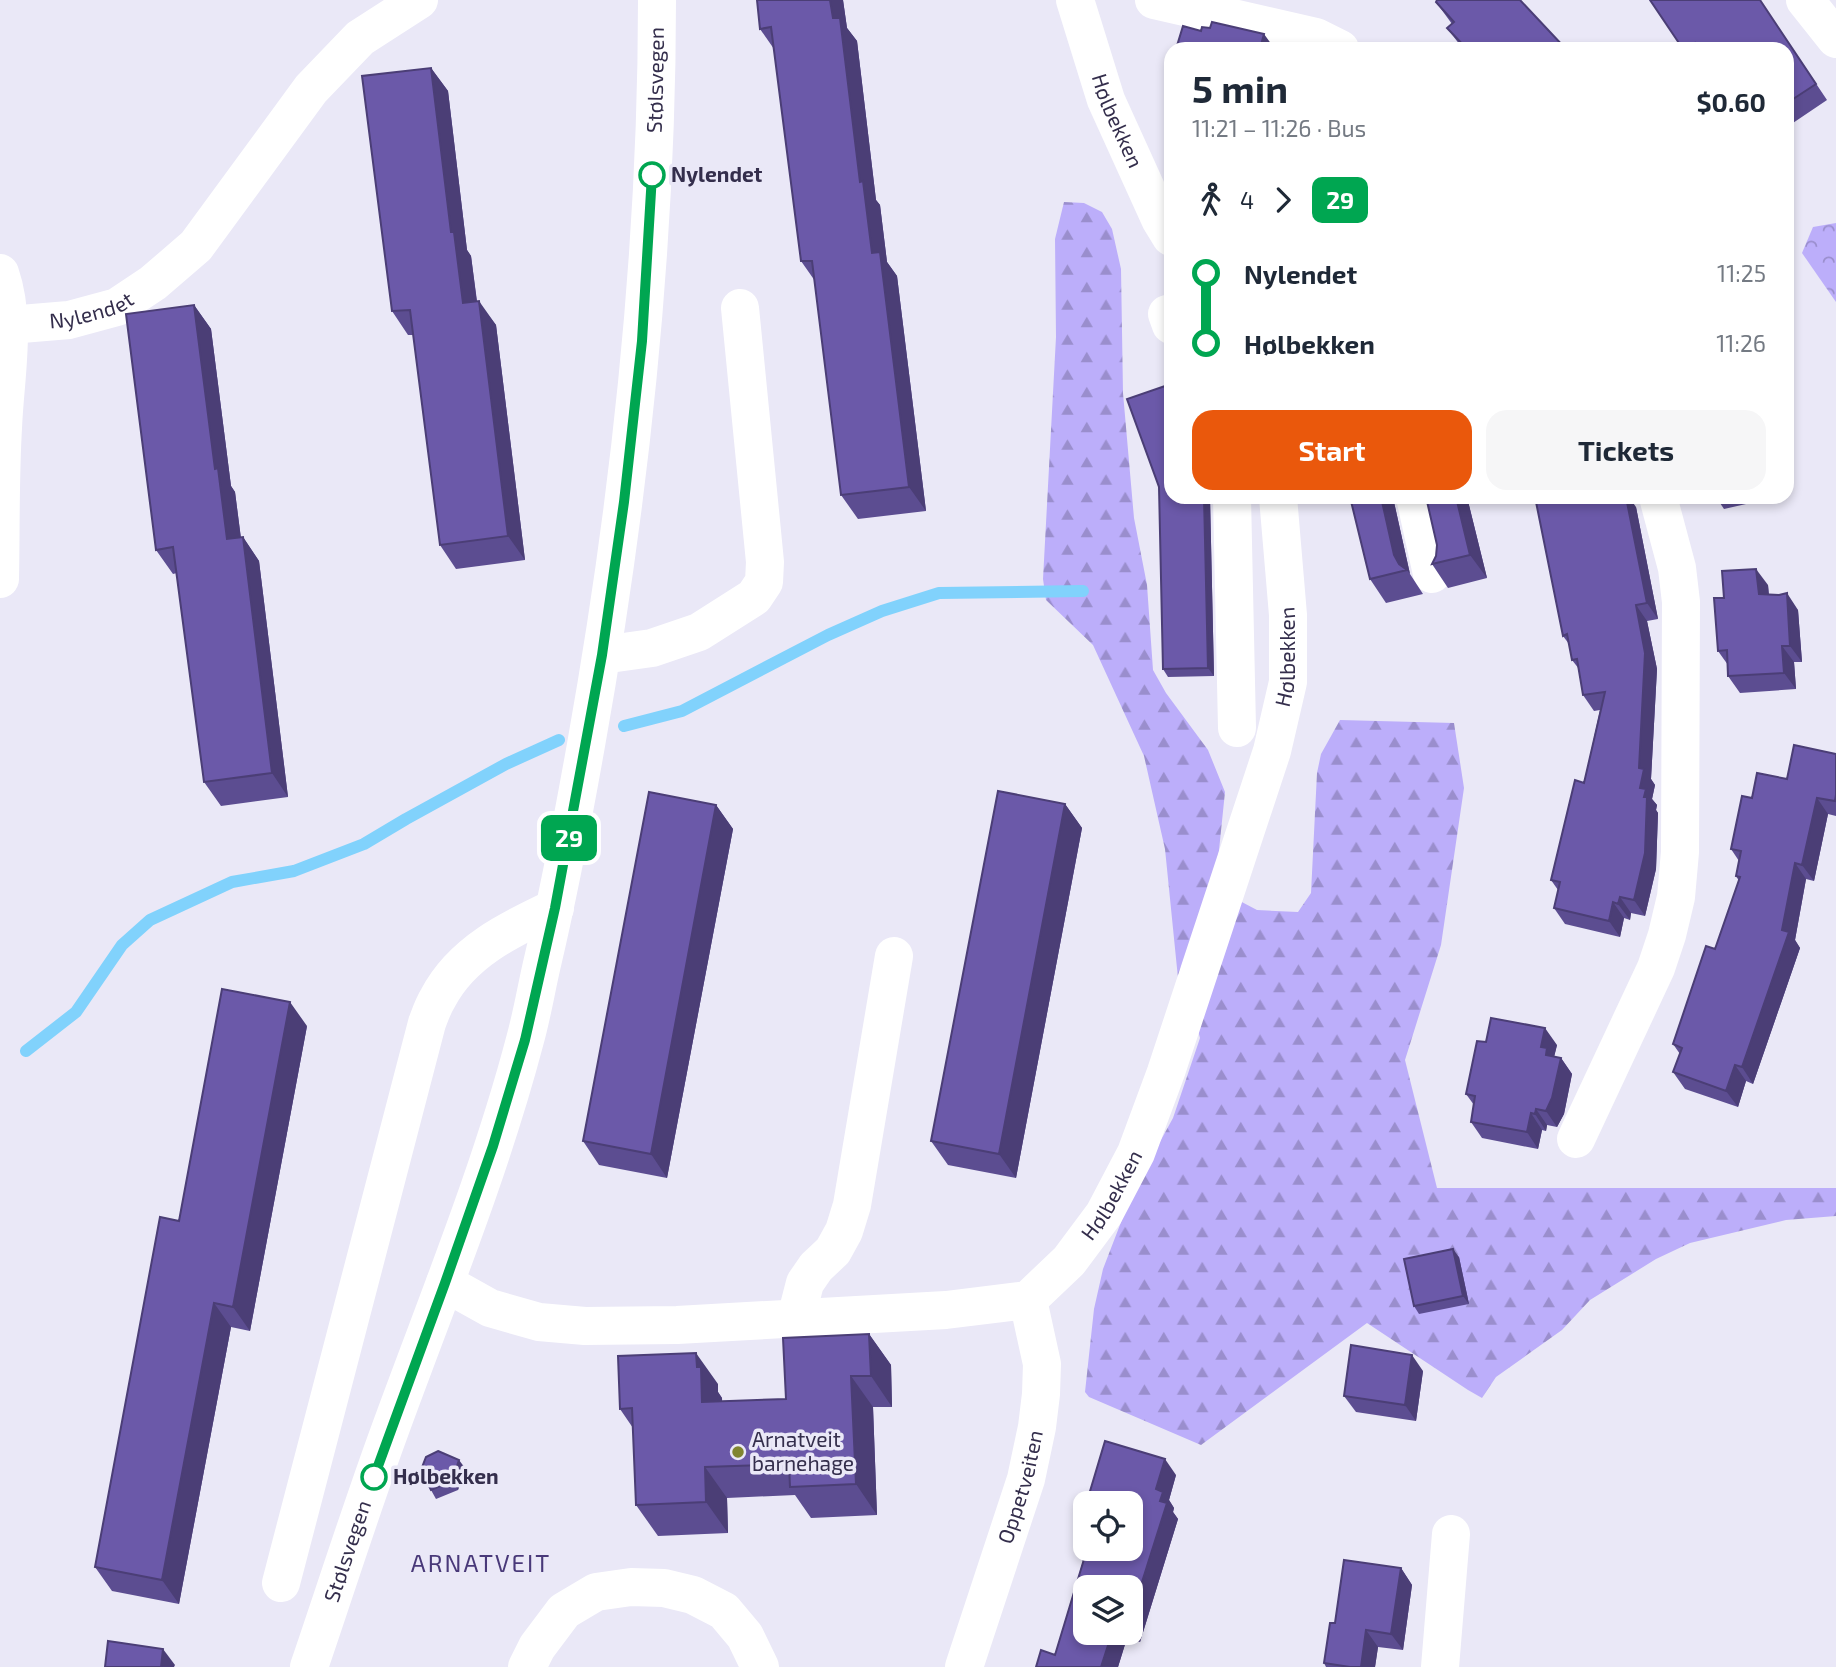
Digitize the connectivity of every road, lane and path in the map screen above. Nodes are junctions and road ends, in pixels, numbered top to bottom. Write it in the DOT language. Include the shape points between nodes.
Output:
graph roads {
  1 [pos="419,0"];
  2 [pos="657,0"];
  3 [pos="1075,0"];
  4 [pos="1154,0"];
  5 [pos="1805,0"];
  6 [pos="1836,39"];
  7 [pos="1326,42"];
  8 [pos="1164,226"];
  9 [pos="0,273"];
  10 [pos="740,308"];
  11 [pos="9,325"];
  12 [pos="1232,504"];
  13 [pos="1279,504"];
  14 [pos="1417,504"];
  15 [pos="1660,504"];
  16 [pos="1432,574"];
  17 [pos="0,579"];
  18 [pos="602,655"];
  19 [pos="1237,728"];
  20 [pos="555,908"];
  21 [pos="894,956"];
  22 [pos="1576,1139"];
  23 [pos="445,1283"];
  24 [pos="1028,1300"];
  25 [pos="796,1318"];
  26 [pos="1451,1534"];
  27 [pos="281,1583"];
  28 [pos="309,1667"];
  29 [pos="527,1667"];
  30 [pos="760,1667"];
  31 [pos="964,1667"];
  32 [pos="1440,1667"];
  1 -- 11 [label="street, Nylendet" via="360,38 311,89 196,246 153,283 117,306 69,320"];
  2 -- 18 [label="street, Stølsvegen" via="642,341"];
  3 -- 8 [label="street, Hølbekken" via="1106,100"];
  4 -- 7 [label="street"];
  5 -- 6 [label="street"];
  9 -- 11 [label="street"];
  10 -- 18 [label="street" via="764,582 754,597 699,632 652,648"];
  11 -- 17 [label="street"];
  12 -- 19 [label="street"];
  13 -- 24 [label="street, Hølbekken" via="1288,615 1288,682 1272,751 1136,1153 1104,1214 1069,1261"];
  14 -- 16 [label="street"];
  15 -- 22 [label="street" via="1681,602 1676,897 1656,968"];
  18 -- 20 [label="street, Stølsvegen"];
  20 -- 23 [label="street, Stølsvegen" via="525,1040"];
  20 -- 27 [label="street" via="493,940 459,967 427,1023"];
  21 -- 25 [label="street" via="845,1231 805,1283"];
  23 -- 25 [label="street" via="490,1308 539,1322 664,1325"];
  23 -- 28 [label="street, Stølsvegen"];
  24 -- 25 [label="street" via="946,1310"];
  24 -- 31 [label="street, Oppetveiten" via="1042,1364 1037,1427 1026,1479"];
  26 -- 32 [label="street"];
  29 -- 30 [label="street" via="564,1611 596,1592 631,1587 693,1595 724,1611 746,1636"];
}
